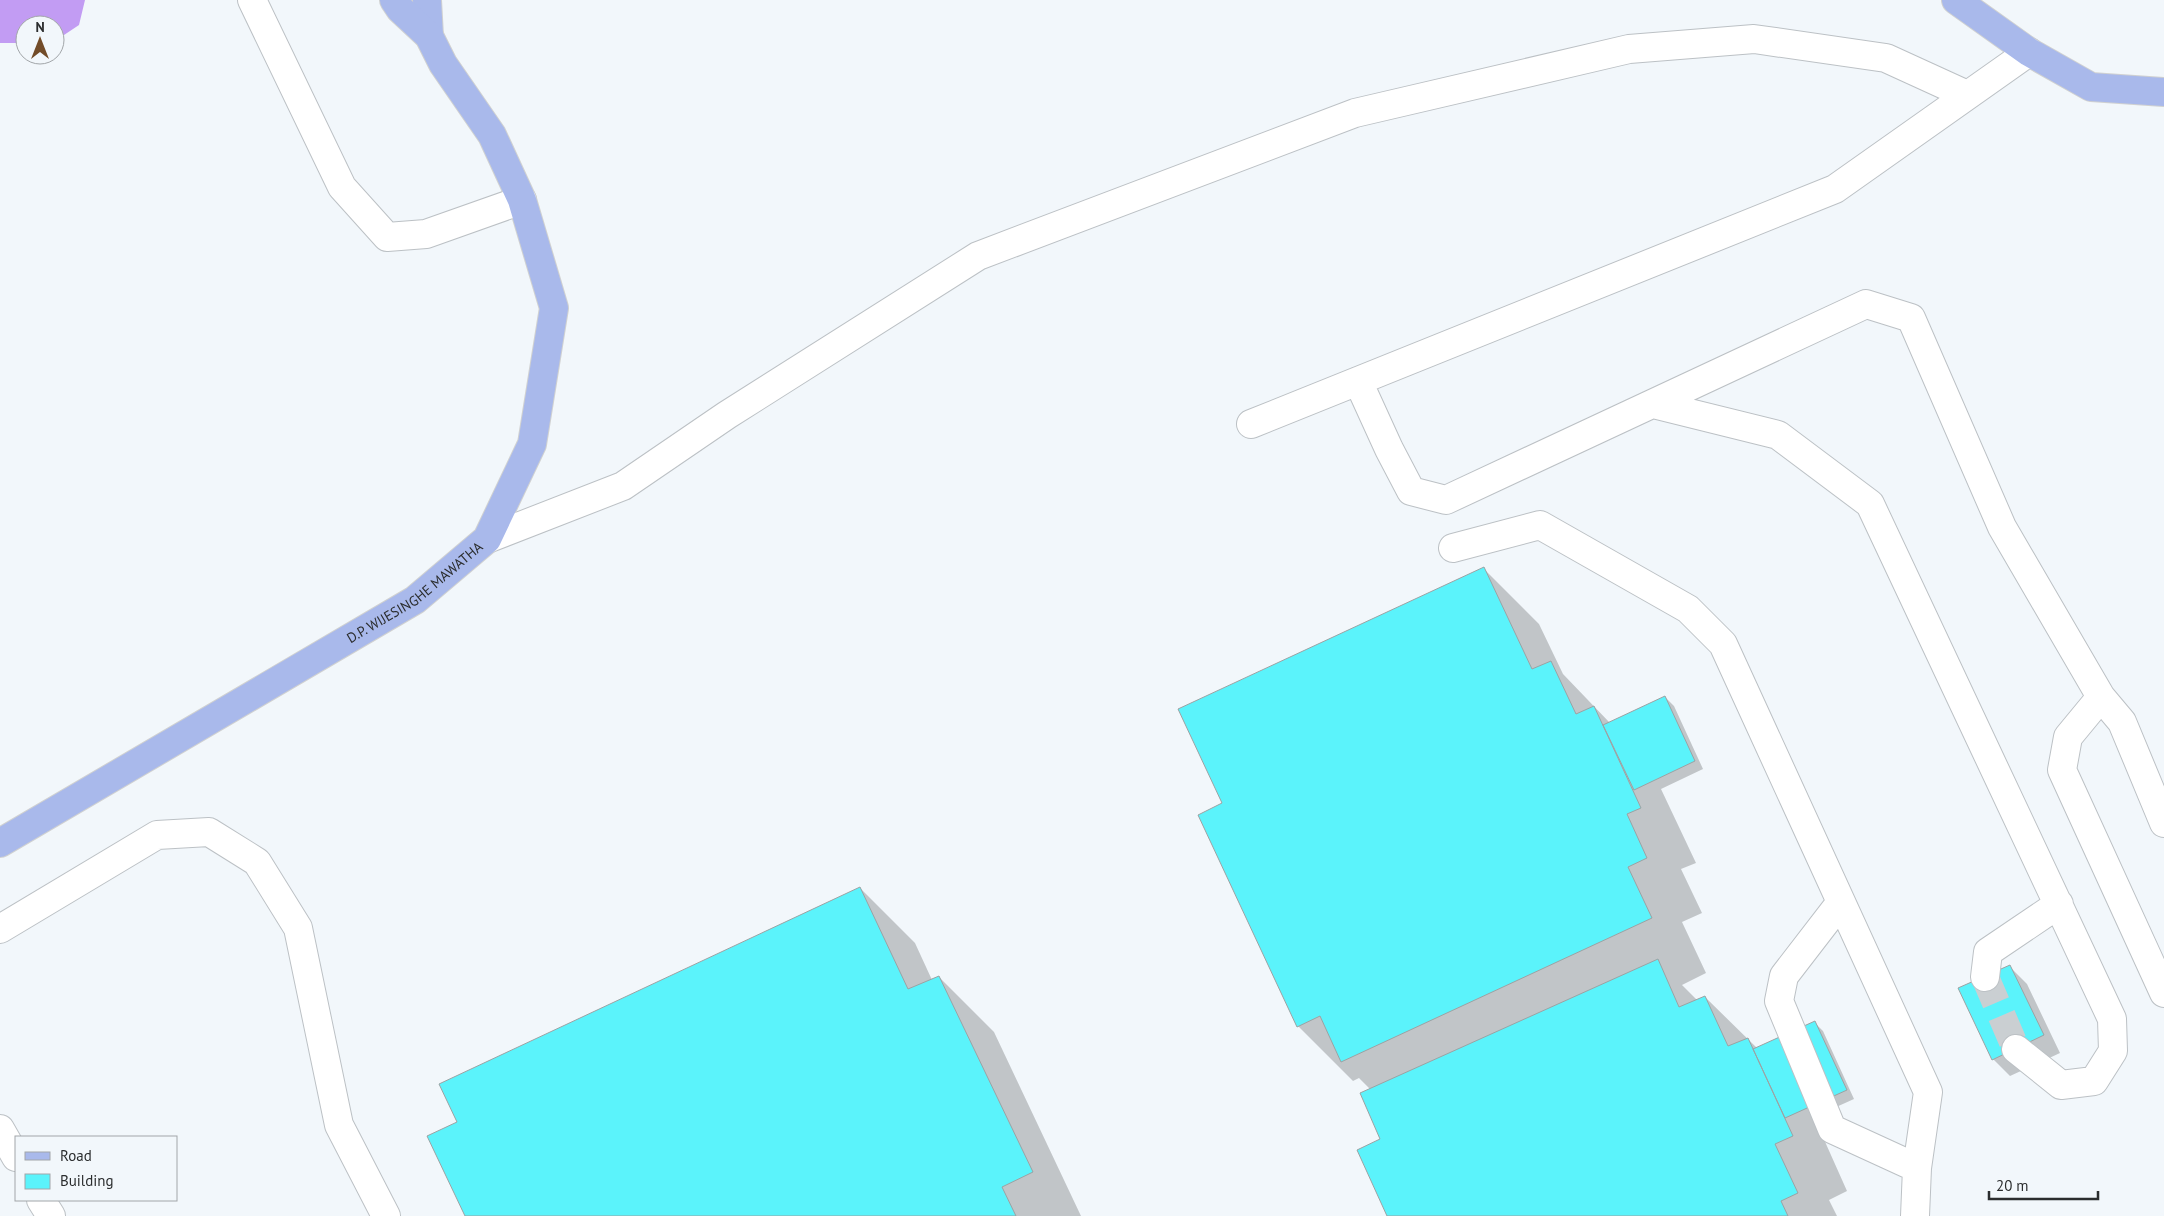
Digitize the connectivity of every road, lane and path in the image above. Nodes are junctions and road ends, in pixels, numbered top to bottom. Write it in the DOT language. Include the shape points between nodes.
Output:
graph roads {
  1 [pos="252,0"];
  2 [pos="394,0"];
  3 [pos="427,0"];
  4 [pos="1956,0"];
  5 [pos="429,36"];
  6 [pos="2029,52"];
  7 [pos="2164,92"];
  8 [pos="1966,95"];
  9 [pos="522,200"];
  10 [pos="1358,381"];
  11 [pos="1653,404"];
  12 [pos="1251,424"];
  13 [pos="487,539"];
  14 [pos="1453,548"];
  15 [pos="2101,696"];
  16 [pos="2164,822"];
  17 [pos="0,843"];
  18 [pos="1841,902"];
  19 [pos="2059,904"];
  20 [pos="0,929"];
  21 [pos="1984,977"];
  22 [pos="2164,994"];
  23 [pos="2016,1049"];
  24 [pos="0,1129"];
  25 [pos="15,1155"];
  26 [pos="1917,1168"];
  27 [pos="42,1201"];
  28 [pos="51,1216"];
  29 [pos="386,1216"];
  30 [pos="1915,1216"];
  1 -- 9 [label="lane" via="342,187 386,237 426,234"];
  2 -- 5 [label="main road, D.P. WIJESINGHE MAWATHA"];
  3 -- 5 [label="main road, D.P. WIJESINGHE MAWATHA"];
  4 -- 6 [label="main road"];
  5 -- 9 [label="main road, D.P. WIJESINGHE MAWATHA" via="443,64 492,135"];
  6 -- 7 [label="main road" via="2091,87"];
  6 -- 8 [label="lane"];
  8 -- 10 [label="lane" via="1834,189"];
  8 -- 13 [label="lane" via="1886,58 1754,39 1629,49 1355,113 978,256 727,415 623,486"];
  9 -- 13 [label="main road, D.P. WIJESINGHE MAWATHA" via="554,308 532,444"];
  10 -- 11 [label="lane" via="1411,491 1446,500"];
  10 -- 12 [label="lane"];
  11 -- 15 [label="lane" via="1866,304 1911,318 2002,527"];
  11 -- 19 [label="lane" via="1778,435 1870,504"];
  13 -- 17 [label="main road, D.P. WIJESINGHE MAWATHA" via="415,600"];
  14 -- 18 [label="lane" via="1540,526 1688,610 1723,644"];
  15 -- 16 [label="lane" via="2122,722"];
  15 -- 22 [label="lane" via="2068,737 2062,770"];
  18 -- 26 [label="lane" via="1928,1092"];
  18 -- 26 [label="lane" via="1784,976 1779,1001 1832,1129"];
  19 -- 21 [label="lane" via="1988,952"];
  19 -- 23 [label="lane" via="2112,1019 2114,1051 2094,1081 2061,1085"];
  20 -- 29 [label="lane" via="157,834 209,832 257,862 298,928 339,1125"];
  24 -- 25 [label="lane"];
  26 -- 30 [label="lane"];
  27 -- 28 [label="lane"];
}
